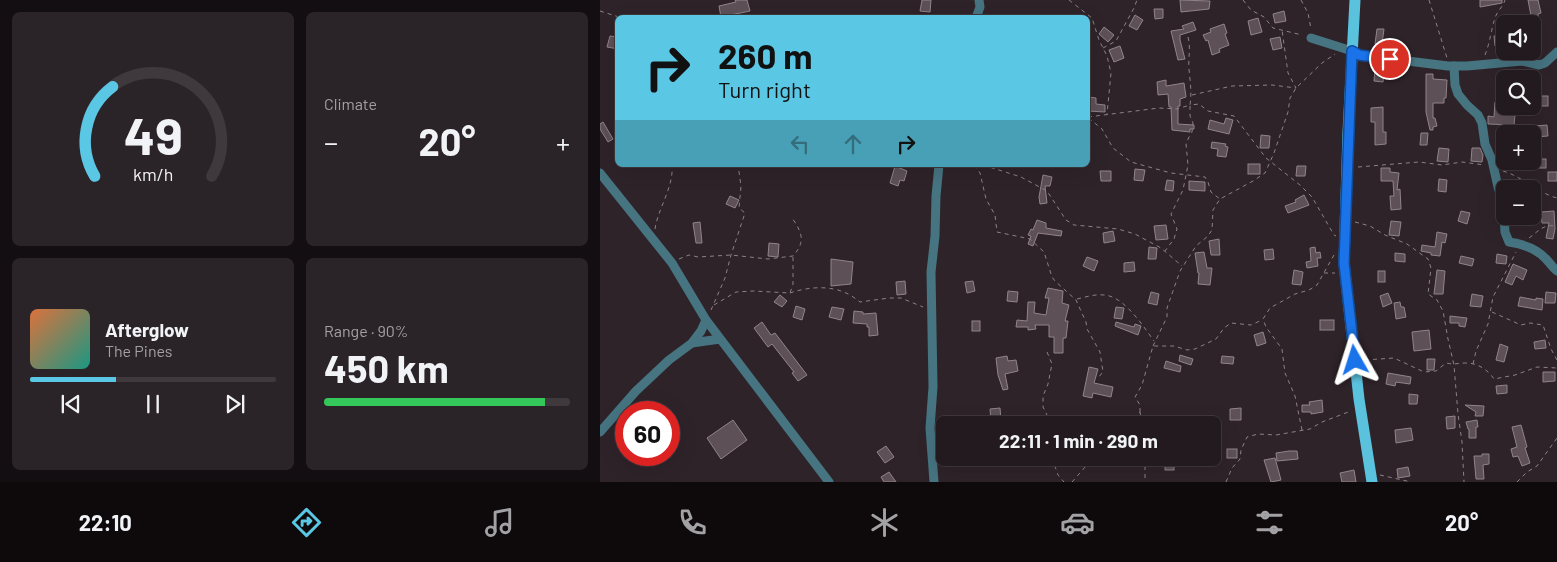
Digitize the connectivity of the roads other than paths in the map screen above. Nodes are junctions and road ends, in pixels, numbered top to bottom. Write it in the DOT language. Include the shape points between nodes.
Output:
graph roads {
  1 [pos="979,0"];
  2 [pos="1355,0"];
  3 [pos="977,15"];
  4 [pos="1311,38"];
  5 [pos="1348,50"];
  6 [pos="1557,52"];
  7 [pos="1451,66"];
  8 [pos="940,167"];
  9 [pos="600,173"];
  10 [pos="1557,271"];
  11 [pos="706,320"];
  12 [pos="720,339"];
  13 [pos="692,343"];
  14 [pos="600,432"];
  15 [pos="1371,477"];
  16 [pos="829,482"];
  17 [pos="934,482"];
  1 -- 3 [label="street"];
  2 -- 5 [label="main road"];
  4 -- 5 [label="street"];
  5 -- 7 [label="street" via="1359,55"];
  5 -- 15 [label="main road" via="1344,263"];
  6 -- 7 [label="street" via="1539,66 1522,61"];
  7 -- 10 [label="street" via="1458,94 1478,114 1482,123 1503,203 1504,232 1509,242 1537,251"];
  8 -- 17 [label="street" via="931,272 933,386 930,428"];
  9 -- 11 [label="street" via="672,264"];
  11 -- 12 [label="street"];
  11 -- 13 [label="street"];
  12 -- 13 [label="street"];
  12 -- 16 [label="street"];
  13 -- 14 [label="street" via="636,391"];
}
